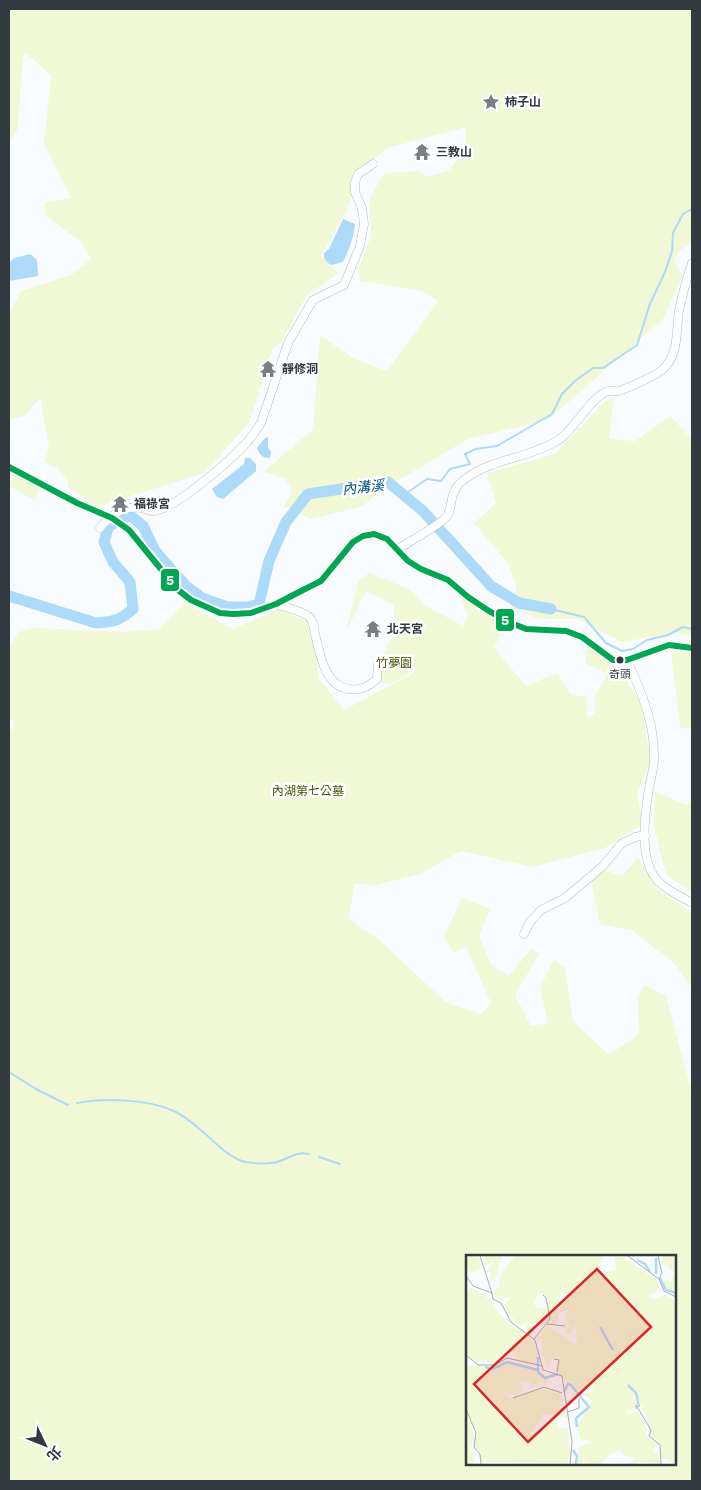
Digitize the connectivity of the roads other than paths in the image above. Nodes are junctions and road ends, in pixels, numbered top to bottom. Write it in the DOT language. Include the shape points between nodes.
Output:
graph roads {
  1 [pos="373,164"];
  2 [pos="692,263"];
  3 [pos="9,467"];
  4 [pos="111,518"];
  5 [pos="100,528"];
  6 [pos="398,549"];
  7 [pos="276,604"];
  8 [pos="692,648"];
  9 [pos="627,660"];
  10 [pos="378,664"];
  11 [pos="645,835"];
  12 [pos="692,903"];
  13 [pos="524,934"];
  1 -- 4 [label="street" via="358,174 355,182 364,224 360,246 348,275 344,284 314,300 288,343 262,422 253,436 201,484 172,504 153,511 126,508"];
  2 -- 6 [label="street" via="680,309 676,346 666,367 618,392 609,391 598,398 556,442 489,466 456,485 449,513 441,523"];
  3 -- 4 [label="street"];
  4 -- 5 [label="street"];
  4 -- 7 [label="street" via="129,530 178,590 202,606 233,614 251,613"];
  6 -- 7 [label="street" via="387,539 374,534 363,536 353,542 321,580"];
  6 -- 9 [label="street" via="408,561 448,580 508,622 526,629 566,631 582,637 613,660"];
  7 -- 10 [label="street" via="308,616 313,623 324,667 341,688 368,687 377,679"];
  8 -- 9 [label="street" via="670,645"];
  9 -- 11 [label="street" via="644,698 654,743 654,769 648,794"];
  11 -- 12 [label="street" via="648,863 659,883"];
  11 -- 13 [label="street" via="621,844 603,866 565,898 541,910"];
}
